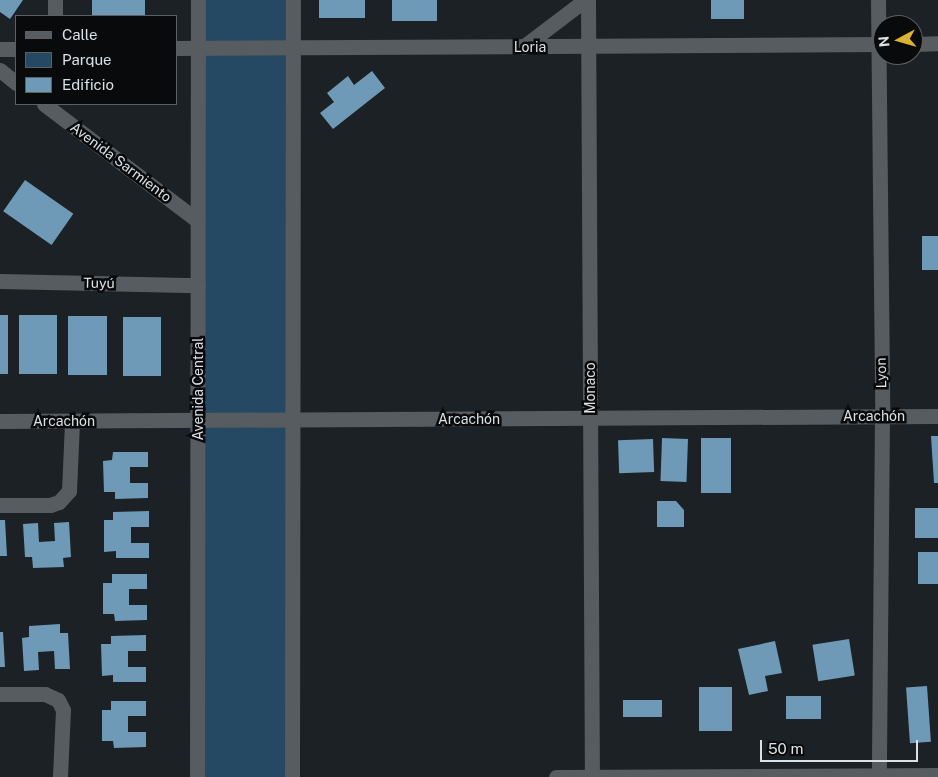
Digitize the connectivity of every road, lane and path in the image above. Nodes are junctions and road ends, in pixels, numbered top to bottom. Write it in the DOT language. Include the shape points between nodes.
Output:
graph roads {
  1 [pos="55,0"];
  2 [pos="198,0"];
  3 [pos="293,0"];
  4 [pos="587,0"];
  5 [pos="878,0"];
  6 [pos="55,15"];
  7 [pos="879,15"];
  8 [pos="873,44"];
  9 [pos="923,44"];
  10 [pos="938,44"];
  11 [pos="523,47"];
  12 [pos="589,47"];
  13 [pos="178,48"];
  14 [pos="198,48"];
  15 [pos="293,48"];
  16 [pos="0,49"];
  17 [pos="15,49"];
  18 [pos="881,65"];
  19 [pos="0,70"];
  20 [pos="15,81"];
  21 [pos="45,105"];
  22 [pos="198,221"];
  23 [pos="0,281"];
  24 [pos="198,285"];
  25 [pos="882,416"];
  26 [pos="938,416"];
  27 [pos="590,418"];
  28 [pos="292,420"];
  29 [pos="0,421"];
  30 [pos="72,421"];
  31 [pos="198,421"];
  32 [pos="0,505"];
  33 [pos="0,694"];
  34 [pos="938,775"];
  35 [pos="879,776"];
  36 [pos="60,777"];
  37 [pos="197,777"];
  38 [pos="292,777"];
  39 [pos="556,777"];
  40 [pos="592,777"];
  1 -- 6 [label="street"];
  2 -- 14 [label="street, Avenida Central"];
  3 -- 15 [label="street"];
  4 -- 11 [label="street"];
  4 -- 12 [label="street, Monaco"];
  5 -- 7 [label="street, Lyon"];
  8 -- 12 [label="street, Loria"];
  9 -- 10 [label="street"];
  11 -- 12 [label="street, Loria"];
  11 -- 15 [label="street, Loria"];
  12 -- 27 [label="street, Monaco"];
  13 -- 14 [label="street, Loria"];
  14 -- 15 [label="street, Loria"];
  14 -- 22 [label="street, Avenida Central"];
  15 -- 28 [label="street"];
  16 -- 17 [label="street"];
  18 -- 25 [label="street, Lyon"];
  19 -- 20 [label="street"];
  21 -- 22 [label="street, Avenida Sarmiento"];
  22 -- 24 [label="street, Avenida Central"];
  23 -- 24 [label="street, Tuyú"];
  24 -- 31 [label="street, Avenida Central"];
  25 -- 26 [label="street, Arcachón"];
  25 -- 27 [label="street, Arcachón"];
  25 -- 35 [label="street, Lyon"];
  27 -- 28 [label="street, Arcachón"];
  27 -- 40 [label="street, Monaco"];
  28 -- 31 [label="street, Arcachón"];
  28 -- 38 [label="street"];
  29 -- 30 [label="street, Arcachón"];
  30 -- 31 [label="street, Arcachón"];
  30 -- 32 [label="street" via="69,491 50,506"];
  31 -- 37 [label="street, Avenida Central"];
  33 -- 36 [label="street" via="45,694 58,700 63,710"];
  34 -- 35 [label="street"];
  35 -- 40 [label="street"];
  39 -- 40 [label="street"];
}
